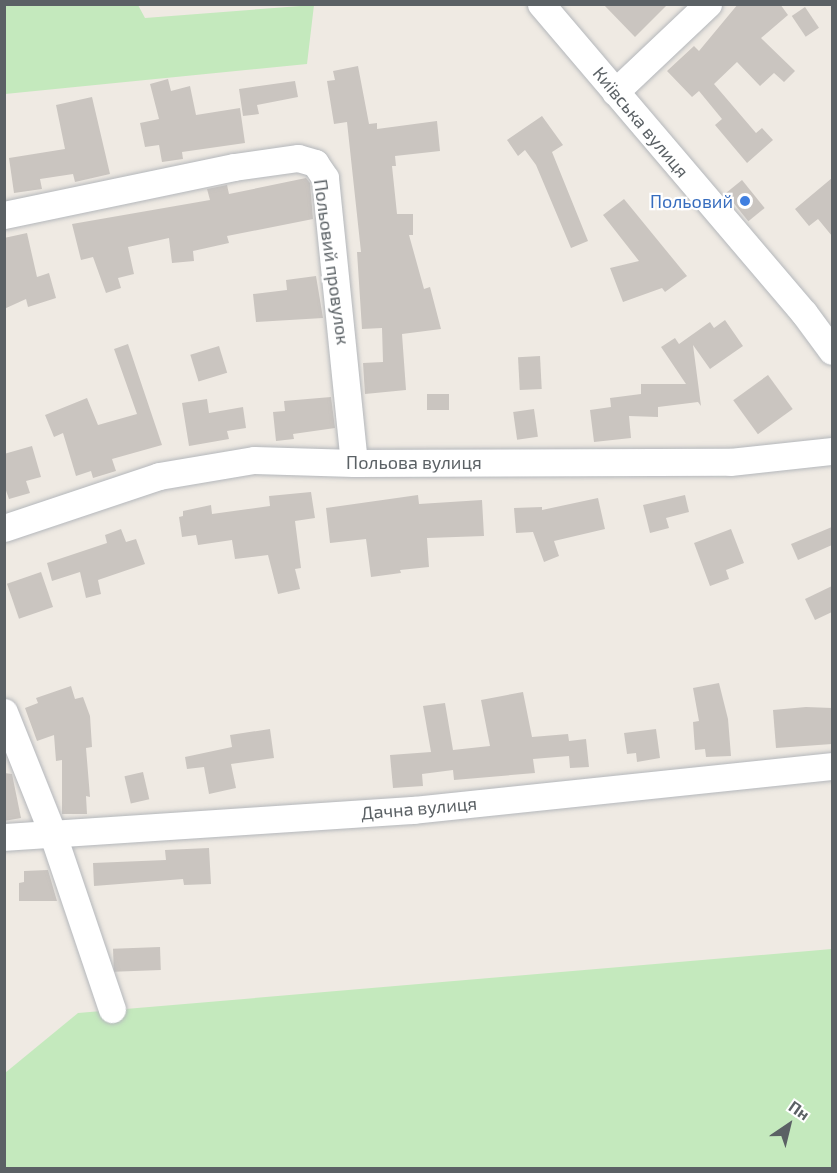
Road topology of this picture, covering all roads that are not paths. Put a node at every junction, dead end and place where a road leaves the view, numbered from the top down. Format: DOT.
graph roads {
  1 [pos="541,4"];
  2 [pos="708,4"];
  3 [pos="615,92"];
  4 [pos="4,214"];
  5 [pos="832,351"];
  6 [pos="832,451"];
  7 [pos="354,463"];
  8 [pos="4,528"];
  9 [pos="4,712"];
  10 [pos="832,765"];
  11 [pos="52,832"];
  12 [pos="4,837"];
  13 [pos="112,1009"];
  1 -- 3 [label="street, Київська вулиця"];
  2 -- 3 [label="street"];
  3 -- 5 [label="street, Київська вулиця"];
  4 -- 7 [label="street, Польовий провулок"];
  6 -- 7 [label="street, Польова вулиця"];
  7 -- 8 [label="street, Польова вулиця"];
  9 -- 11 [label="street"];
  10 -- 11 [label="street, Дачна вулиця"];
  11 -- 12 [label="street, Дачна вулиця"];
  11 -- 13 [label="street"];
}
